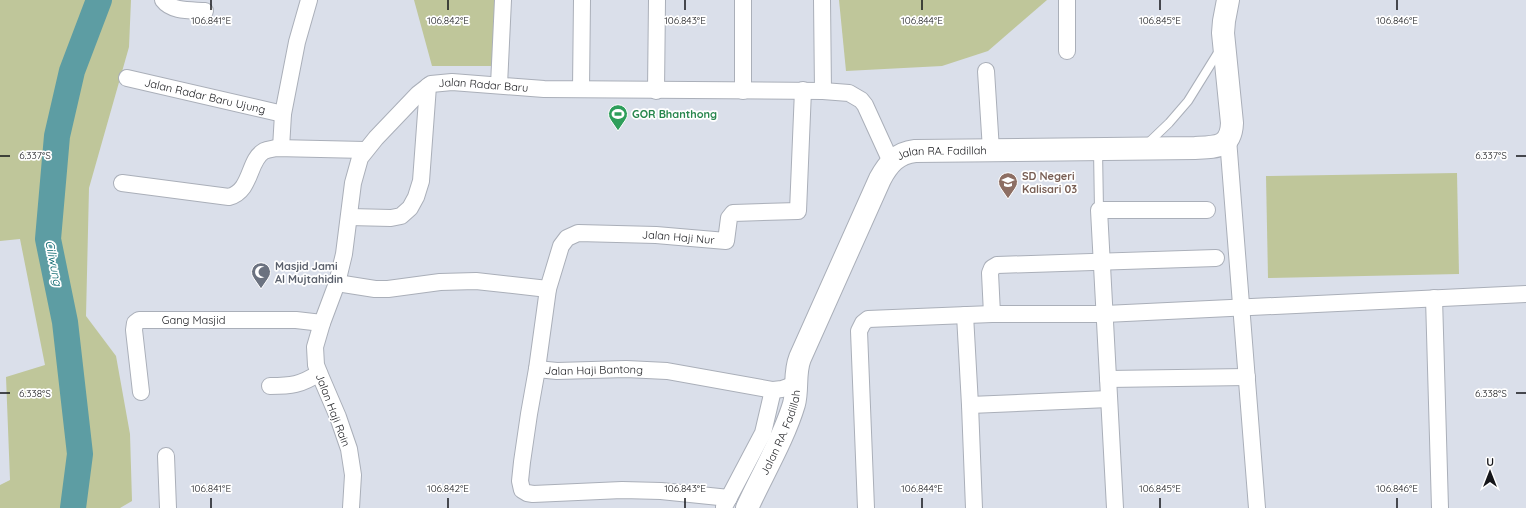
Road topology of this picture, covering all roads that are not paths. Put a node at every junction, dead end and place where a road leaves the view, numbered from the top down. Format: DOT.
graph roads {
  1 [pos="163,0"];
  2 [pos="309,0"];
  3 [pos="503,0"];
  4 [pos="582,0"];
  5 [pos="657,0"];
  6 [pos="743,0"];
  7 [pos="822,0"];
  8 [pos="1067,0"];
  9 [pos="1228,0"];
  10 [pos="205,11"];
  11 [pos="1223,43"];
  12 [pos="1066,50"];
  13 [pos="986,71"];
  14 [pos="127,78"];
  15 [pos="499,85"];
  16 [pos="428,86"];
  17 [pos="581,89"];
  18 [pos="803,90"];
  19 [pos="656,91"];
  20 [pos="743,91"];
  21 [pos="823,91"];
  22 [pos="283,114"];
  23 [pos="1228,139"];
  24 [pos="281,148"];
  25 [pos="1142,148"];
  26 [pos="1098,149"];
  27 [pos="365,150"];
  28 [pos="991,150"];
  29 [pos="891,162"];
  30 [pos="122,183"];
  31 [pos="1099,210"];
  32 [pos="1206,210"];
  33 [pos="349,217"];
  34 [pos="1216,258"];
  35 [pos="1102,261"];
  36 [pos="337,282"];
  37 [pos="548,289"];
  38 [pos="1526,294"];
  39 [pos="1434,298"];
  40 [pos="1242,306"];
  41 [pos="992,314"];
  42 [pos="1104,314"];
  43 [pos="965,316"];
  44 [pos="322,323"];
  45 [pos="537,369"];
  46 [pos="319,373"];
  47 [pos="1247,377"];
  48 [pos="1108,379"];
  49 [pos="796,384"];
  50 [pos="270,386"];
  51 [pos="773,390"];
  52 [pos="141,392"];
  53 [pos="1109,399"];
  54 [pos="970,405"];
  55 [pos="166,456"];
  56 [pos="733,505"];
  57 [pos="168,508"];
  58 [pos="351,508"];
  59 [pos="866,508"];
  60 [pos="974,508"];
  61 [pos="1115,508"];
  62 [pos="1257,508"];
  63 [pos="1440,508"];
  1 -- 10 [label="street"];
  2 -- 22 [label="street"];
  3 -- 15 [label="street"];
  4 -- 17 [label="street"];
  5 -- 19 [label="street"];
  6 -- 20 [label="street"];
  7 -- 21 [label="street"];
  8 -- 12 [label="street"];
  9 -- 11 [label="main road"];
  11 -- 23 [label="main road"];
  11 -- 25 [label="lane"];
  13 -- 28 [label="street"];
  14 -- 22 [label="street, Jalan Radar Baru Ujung"];
  15 -- 16 [label="street, Jalan Radar Baru"];
  15 -- 17 [label="street, Jalan Radar Baru"];
  16 -- 27 [label="street, Jalan Radar Baru"];
  16 -- 33 [label="street"];
  17 -- 19 [label="street, Jalan Radar Baru"];
  18 -- 20 [label="street, Jalan Radar Baru"];
  18 -- 21 [label="street, Jalan Radar Baru"];
  18 -- 37 [label="street, Jalan Haji Nur"];
  19 -- 20 [label="street, Jalan Radar Baru"];
  21 -- 29 [label="street, Jalan Radar Baru"];
  22 -- 24 [label="street"];
  23 -- 25 [label="main road, Jalan RA. Fadillah"];
  23 -- 40 [label="street"];
  24 -- 27 [label="street"];
  24 -- 30 [label="street"];
  25 -- 26 [label="main road, Jalan RA. Fadillah"];
  26 -- 28 [label="main road, Jalan RA. Fadillah"];
  26 -- 31 [label="lane"];
  27 -- 33 [label="street, Jalan Haji Rain"];
  28 -- 29 [label="main road, Jalan RA. Fadillah"];
  29 -- 49 [label="main road, Jalan RA. Fadillah"];
  31 -- 32 [label="street"];
  31 -- 35 [label="street"];
  33 -- 36 [label="street, Jalan Haji Rain"];
  34 -- 35 [label="street"];
  35 -- 41 [label="street"];
  35 -- 42 [label="street"];
  36 -- 37 [label="street"];
  36 -- 44 [label="street, Jalan Haji Rain"];
  37 -- 45 [label="street, Jalan Haji Bantong"];
  38 -- 39 [label="street"];
  39 -- 40 [label="street"];
  39 -- 63 [label="street"];
  40 -- 42 [label="street"];
  40 -- 47 [label="street"];
  41 -- 42 [label="street"];
  41 -- 43 [label="street"];
  42 -- 48 [label="street"];
  43 -- 54 [label="street"];
  43 -- 59 [label="street"];
  44 -- 46 [label="street, Jalan Haji Rain"];
  44 -- 52 [label="street, Gang Masjid"];
  45 -- 51 [label="street, Jalan Haji Bantong"];
  45 -- 56 [label="street"];
  46 -- 50 [label="street"];
  46 -- 58 [label="street, Jalan Haji Rain"];
  47 -- 48 [label="street"];
  47 -- 62 [label="street"];
  48 -- 53 [label="street"];
  49 -- 51 [label="street, Jalan Haji Bantong"];
  49 -- 56 [label="main road, Jalan RA. Fadillah"];
  51 -- 56 [label="street"];
  53 -- 54 [label="street"];
  53 -- 61 [label="street"];
  54 -- 60 [label="street"];
  55 -- 57 [label="street"];
}
